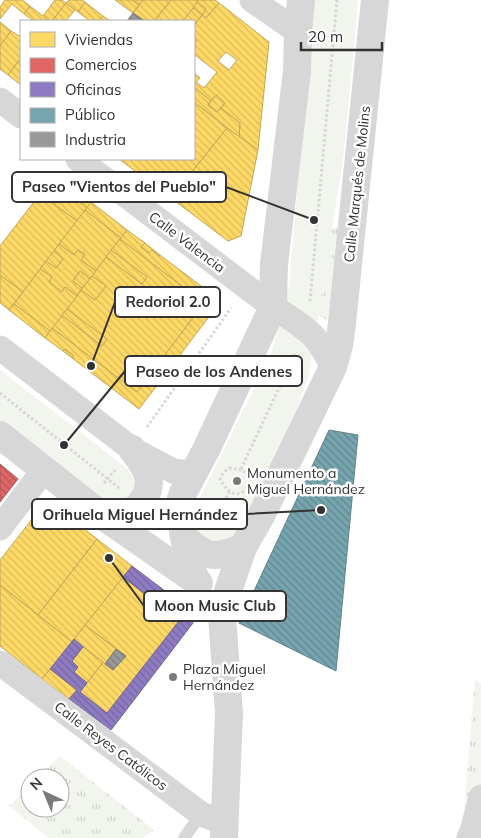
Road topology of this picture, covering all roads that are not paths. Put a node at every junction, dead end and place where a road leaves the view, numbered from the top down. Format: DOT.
graph roads {
  1 [pos="252,0"];
  2 [pos="301,0"];
  3 [pos="375,0"];
  4 [pos="298,32"];
  5 [pos="0,100"];
  6 [pos="20,115"];
  7 [pos="79,160"];
  8 [pos="273,307"];
  9 [pos="0,348"];
  10 [pos="333,367"];
  11 [pos="0,435"];
  12 [pos="132,449"];
  13 [pos="44,470"];
  14 [pos="192,473"];
  15 [pos="94,508"];
  16 [pos="0,528"];
  17 [pos="184,537"];
  18 [pos="243,547"];
  19 [pos="196,580"];
  20 [pos="222,616"];
  21 [pos="0,663"];
  22 [pos="481,797"];
  23 [pos="216,825"];
  24 [pos="184,838"];
  25 [pos="468,838"];
  1 -- 4 [label="street"];
  2 -- 4 [label="street"];
  3 -- 10 [label="street, Calle Marqués de Molins"];
  4 -- 8 [label="street"];
  5 -- 6 [label="street"];
  7 -- 8 [label="street, Calle Valencia"];
  8 -- 10 [label="street"];
  8 -- 14 [label="street"];
  9 -- 12 [label="street"];
  10 -- 18 [label="street, Calle Marqués de Molins"];
  11 -- 13 [label="street"];
  12 -- 14 [label="street"];
  12 -- 15 [label="street"];
  13 -- 15 [label="street"];
  13 -- 16 [label="street"];
  14 -- 17 [label="street"];
  15 -- 19 [label="street"];
  17 -- 18 [label="street"];
  17 -- 19 [label="street"];
  18 -- 20 [label="street, Calle Marqués de Molins"];
  19 -- 20 [label="street"];
  20 -- 23 [label="street"];
  21 -- 23 [label="street, Calle Reyes Católicos"];
  22 -- 25 [label="street"];
  23 -- 24 [label="lane"];
}
